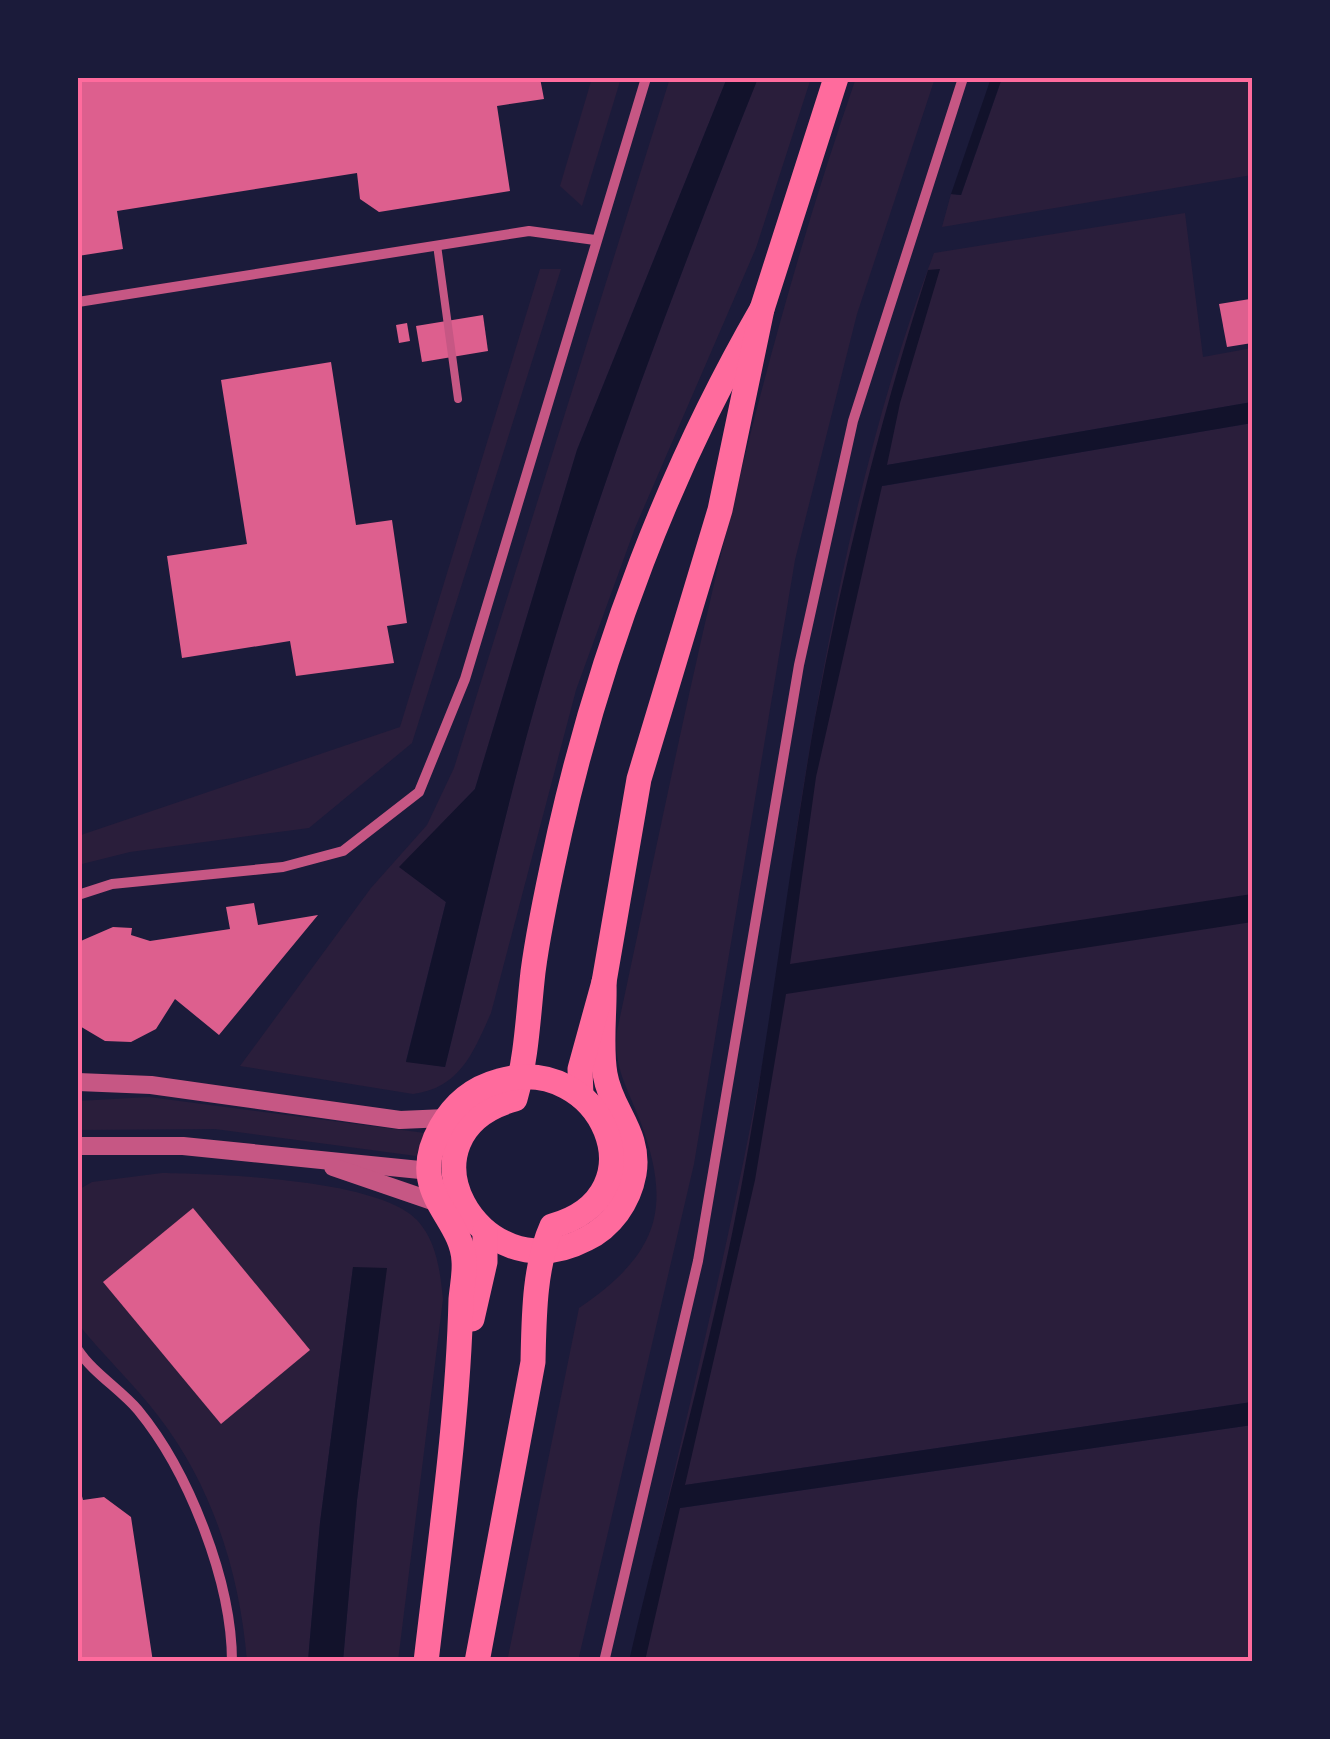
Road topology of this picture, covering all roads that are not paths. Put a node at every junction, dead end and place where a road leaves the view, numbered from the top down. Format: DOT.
graph roads {
  1 [pos="646,78"];
  2 [pos="836,78"];
  3 [pos="963,78"];
  4 [pos="596,240"];
  5 [pos="437,245"];
  6 [pos="78,302"];
  7 [pos="762,310"];
  8 [pos="458,399"];
  9 [pos="78,895"];
  10 [pos="604,982"];
  11 [pos="511,1078"];
  12 [pos="78,1082"];
  13 [pos="581,1096"];
  14 [pos="446,1118"];
  15 [pos="81,1148"];
  16 [pos="323,1164"];
  17 [pos="442,1175"];
  18 [pos="435,1202"];
  19 [pos="485,1231"];
  20 [pos="573,1246"];
  21 [pos="544,1252"];
  22 [pos="463,1343"];
  23 [pos="78,1350"];
  24 [pos="533,1362"];
  25 [pos="232,1662"];
  26 [pos="426,1662"];
  27 [pos="477,1662"];
  28 [pos="604,1662"];
  1 -- 4 [label="street"];
  2 -- 7 [label="main road"];
  3 -- 28 [label="street"];
  4 -- 5 [label="street"];
  4 -- 9 [label="street"];
  5 -- 6 [label="street"];
  5 -- 8 [label="lane"];
  7 -- 10 [label="main road"];
  7 -- 11 [label="main road"];
  10 -- 13 [label="main road"];
  10 -- 20 [label="main road"];
  11 -- 13 [label="main road"];
  11 -- 14 [label="main road"];
  11 -- 17 [label="main road"];
  12 -- 14 [label="street"];
  13 -- 21 [label="main road"];
  14 -- 17 [label="main road"];
  15 -- 16 [label="street"];
  16 -- 17 [label="street"];
  16 -- 18 [label="street"];
  17 -- 18 [label="main road"];
  17 -- 19 [label="main road"];
  18 -- 22 [label="main road"];
  19 -- 21 [label="main road"];
  19 -- 22 [label="main road"];
  20 -- 21 [label="main road"];
  20 -- 24 [label="main road"];
  21 -- 24 [label="main road"];
  22 -- 26 [label="main road"];
  23 -- 25 [label="street"];
  24 -- 27 [label="main road"];
}
